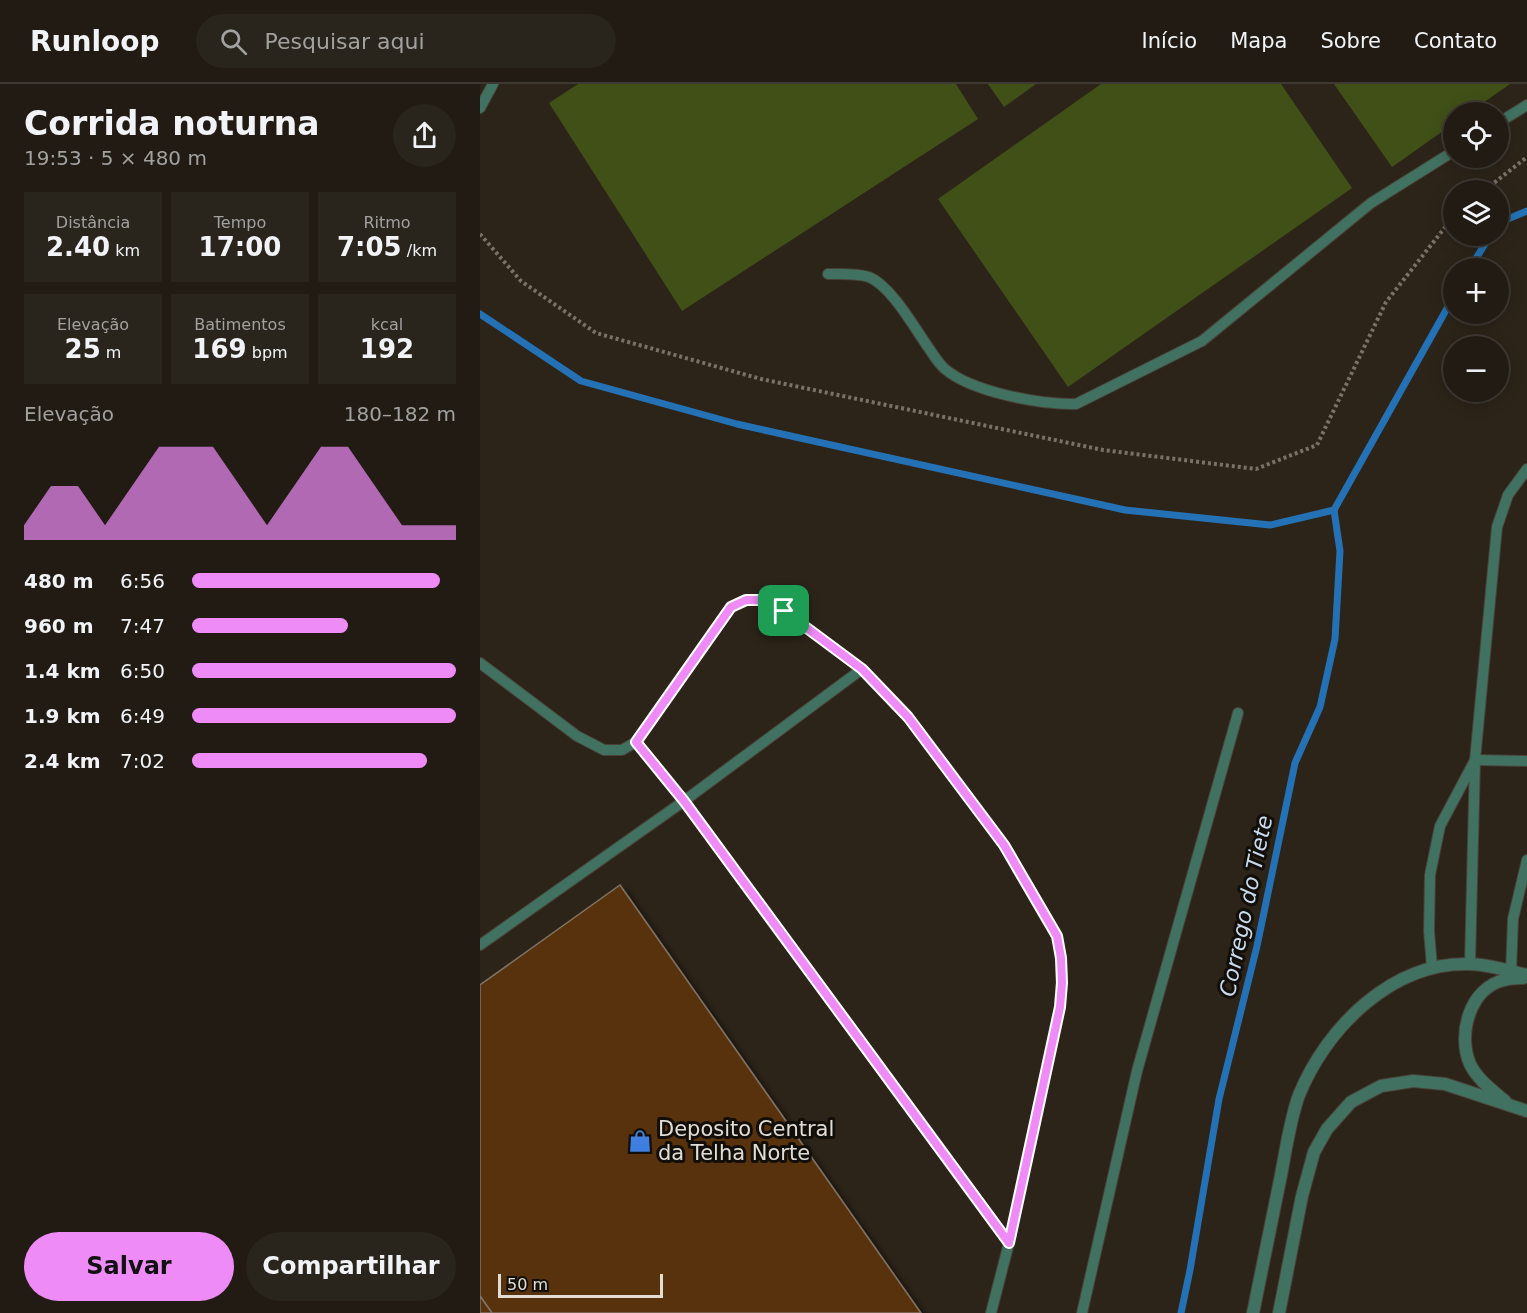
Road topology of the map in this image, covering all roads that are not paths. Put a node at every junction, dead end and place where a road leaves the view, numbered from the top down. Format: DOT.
graph roads {
  1 [pos="493,84"];
  2 [pos="1527,105"];
  3 [pos="480,108"];
  4 [pos="1509,116"];
  5 [pos="1443,158"];
  6 [pos="828,274"];
  7 [pos="1527,469"];
  8 [pos="480,663"];
  9 [pos="862,669"];
  10 [pos="1238,713"];
  11 [pos="636,742"];
  12 [pos="1475,759"];
  13 [pos="1527,761"];
  14 [pos="684,801"];
  15 [pos="1527,860"];
  16 [pos="480,945"];
  17 [pos="1470,963"];
  18 [pos="1432,967"];
  19 [pos="1511,972"];
  20 [pos="1527,976"];
  21 [pos="1510,1105"];
  22 [pos="1527,1111"];
  23 [pos="1009,1243"];
  24 [pos="991,1313"];
  25 [pos="1082,1313"];
  26 [pos="1253,1313"];
  27 [pos="1279,1313"];
  1 -- 3 [label="lane"];
  2 -- 4 [label="lane"];
  5 -- 6 [label="lane"];
  7 -- 12 [label="lane"];
  8 -- 11 [label="lane"];
  9 -- 11 [label="lane"];
  9 -- 14 [label="lane"];
  9 -- 23 [label="lane"];
  10 -- 25 [label="lane"];
  11 -- 14 [label="lane"];
  12 -- 13 [label="lane"];
  12 -- 17 [label="lane"];
  12 -- 18 [label="lane"];
  14 -- 16 [label="lane"];
  14 -- 23 [label="lane"];
  15 -- 19 [label="lane"];
  17 -- 18 [label="street"];
  17 -- 19 [label="street"];
  18 -- 26 [label="street"];
  19 -- 20 [label="street"];
  20 -- 21 [label="street"];
  21 -- 22 [label="street"];
  21 -- 27 [label="street"];
  23 -- 24 [label="lane"];
}
